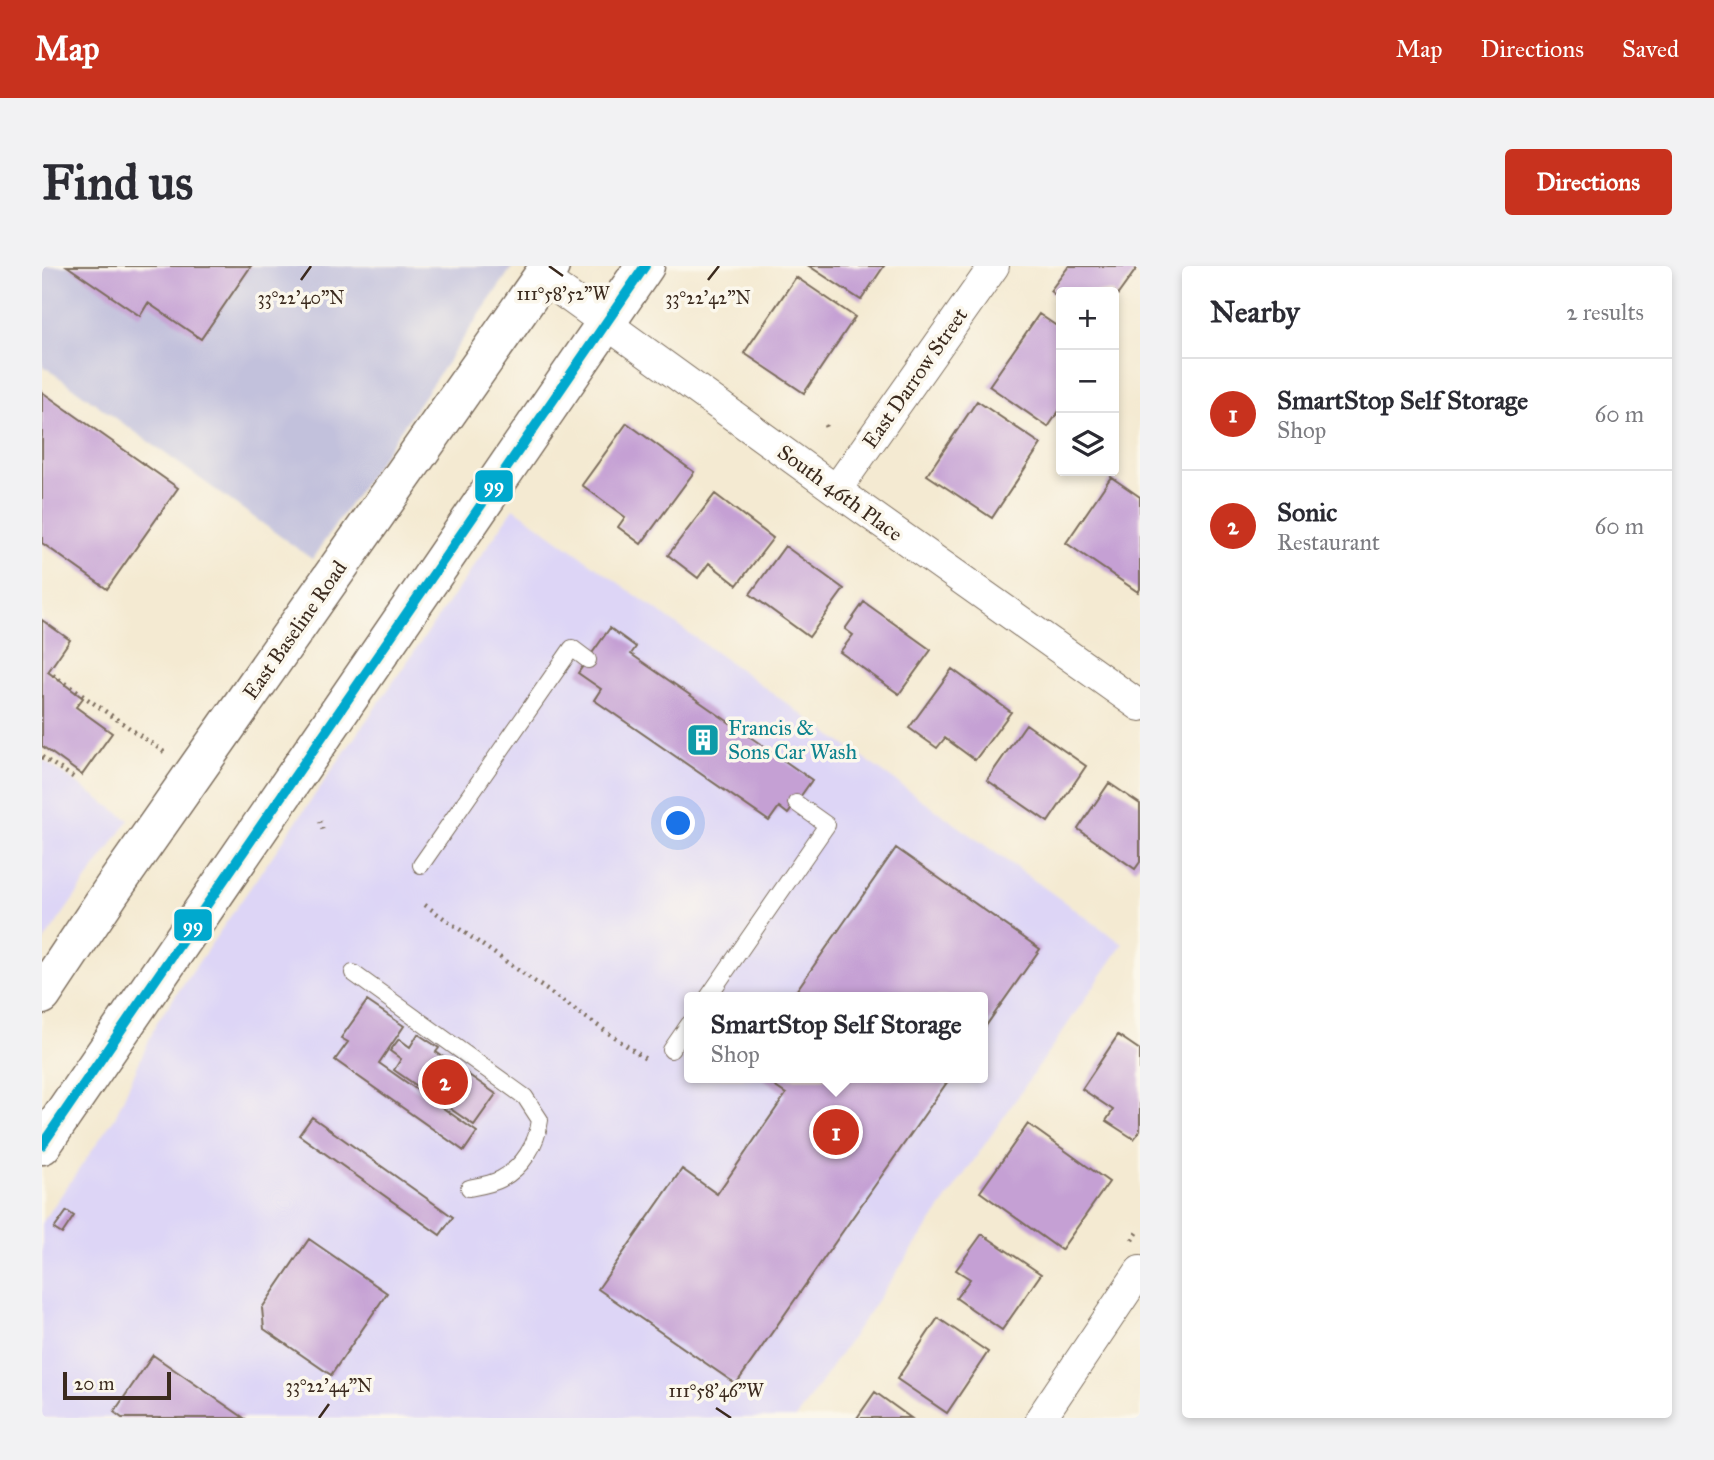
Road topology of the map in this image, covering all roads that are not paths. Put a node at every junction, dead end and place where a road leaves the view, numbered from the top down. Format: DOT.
graph roads {
  1 [pos="645,266"];
  2 [pos="994,266"];
  3 [pos="546,272"];
  4 [pos="605,323"];
  5 [pos="836,490"];
  6 [pos="588,660"];
  7 [pos="1140,706"];
  8 [pos="796,803"];
  9 [pos="421,865"];
  10 [pos="353,973"];
  11 [pos="711,992"];
  12 [pos="42,995"];
  13 [pos="684,1031"];
  14 [pos="671,1050"];
  15 [pos="42,1145"];
  16 [pos="469,1188"];
  17 [pos="1140,1271"];
  18 [pos="1041,1418"];
  1 -- 4 [label="main road"];
  2 -- 5 [label="street, East Darrow Street"];
  3 -- 4 [label="street, South 46th Place"];
  3 -- 12 [label="main road, East Baseline Road"];
  4 -- 5 [label="street, South 46th Place"];
  4 -- 15 [label="main road"];
  5 -- 7 [label="street, South 46th Place"];
  6 -- 9 [label="lane"];
  8 -- 11 [label="lane"];
  10 -- 16 [label="lane"];
  13 -- 14 [label="lane"];
  17 -- 18 [label="street"];
}
